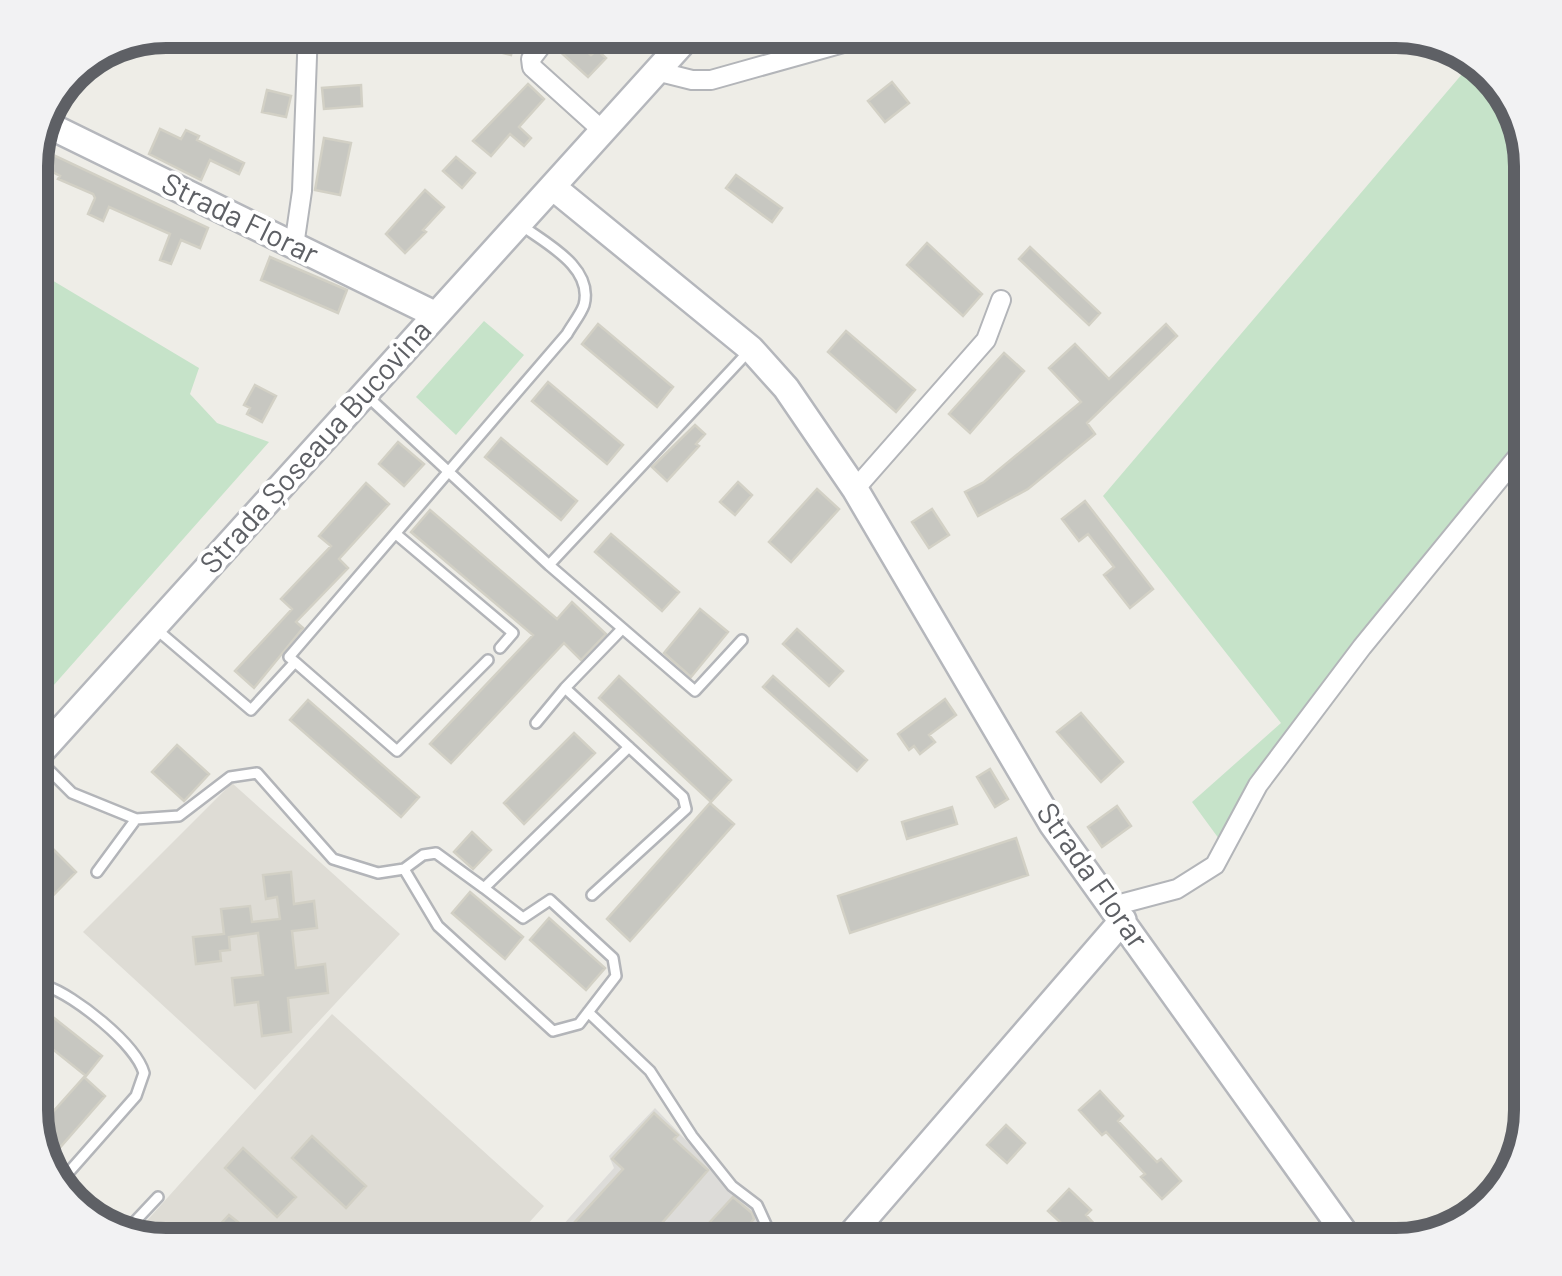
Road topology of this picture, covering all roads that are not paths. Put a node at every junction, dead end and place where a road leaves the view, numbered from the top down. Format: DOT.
graph roads {
  1 [pos="307,48"];
  2 [pos="539,48"];
  3 [pos="679,48"];
  4 [pos="826,48"];
  5 [pos="660,72"];
  6 [pos="54,128"];
  7 [pos="604,132"];
  8 [pos="554,188"];
  9 [pos="521,226"];
  10 [pos="294,246"];
  11 [pos="1001,300"];
  12 [pos="434,314"];
  13 [pos="751,349"];
  14 [pos="364,393"];
  15 [pos="1514,461"];
  16 [pos="448,474"];
  17 [pos="855,489"];
  18 [pos="396,534"];
  19 [pos="548,565"];
  20 [pos="154,628"];
  21 [pos="621,630"];
  22 [pos="742,640"];
  23 [pos="500,648"];
  24 [pos="488,660"];
  25 [pos="295,662"];
  26 [pos="566,688"];
  27 [pos="536,723"];
  28 [pos="48,744"];
  29 [pos="628,748"];
  30 [pos="48,772"];
  31 [pos="136,819"];
  32 [pos="404,869"];
  33 [pos="96,872"];
  34 [pos="484,888"];
  35 [pos="592,896"];
  36 [pos="1118,913"];
  37 [pos="48,987"];
  38 [pos="588,1012"];
  39 [pos="67,1175"];
  40 [pos="158,1197"];
  41 [pos="133,1223"];
  42 [pos="767,1228"];
  43 [pos="856,1228"];
  44 [pos="1341,1228"];
  1 -- 10 [label="street"];
  2 -- 7 [label="street"];
  3 -- 5 [label="street, Strada Șoseaua Bucovina"];
  4 -- 5 [label="street"];
  5 -- 7 [label="street, Strada Șoseaua Bucovina"];
  6 -- 10 [label="street, Strada Florar"];
  7 -- 8 [label="street, Strada Șoseaua Bucovina"];
  8 -- 9 [label="street, Strada Șoseaua Bucovina"];
  8 -- 13 [label="street, Strada Florar"];
  9 -- 12 [label="street, Strada Șoseaua Bucovina"];
  9 -- 16 [label="lane"];
  10 -- 12 [label="street, Strada Florar"];
  11 -- 17 [label="street"];
  12 -- 14 [label="street, Strada Șoseaua Bucovina"];
  13 -- 17 [label="street, Strada Florar"];
  13 -- 19 [label="lane"];
  14 -- 16 [label="lane"];
  14 -- 20 [label="street, Strada Șoseaua Bucovina"];
  15 -- 36 [label="street"];
  16 -- 18 [label="lane"];
  16 -- 19 [label="lane"];
  17 -- 36 [label="street, Strada Florar"];
  18 -- 23 [label="lane"];
  18 -- 25 [label="lane"];
  19 -- 21 [label="lane"];
  20 -- 25 [label="lane"];
  20 -- 28 [label="street, Strada Șoseaua Bucovina"];
  21 -- 22 [label="lane"];
  21 -- 26 [label="lane"];
  24 -- 25 [label="lane"];
  26 -- 27 [label="lane"];
  26 -- 29 [label="lane"];
  29 -- 34 [label="lane"];
  29 -- 35 [label="lane"];
  30 -- 31 [label="lane"];
  31 -- 32 [label="lane"];
  31 -- 33 [label="lane"];
  32 -- 34 [label="lane"];
  32 -- 38 [label="lane"];
  34 -- 38 [label="lane"];
  36 -- 43 [label="street"];
  36 -- 44 [label="street, Strada Florar"];
  37 -- 39 [label="lane"];
  38 -- 42 [label="lane"];
  40 -- 41 [label="lane"];
}
